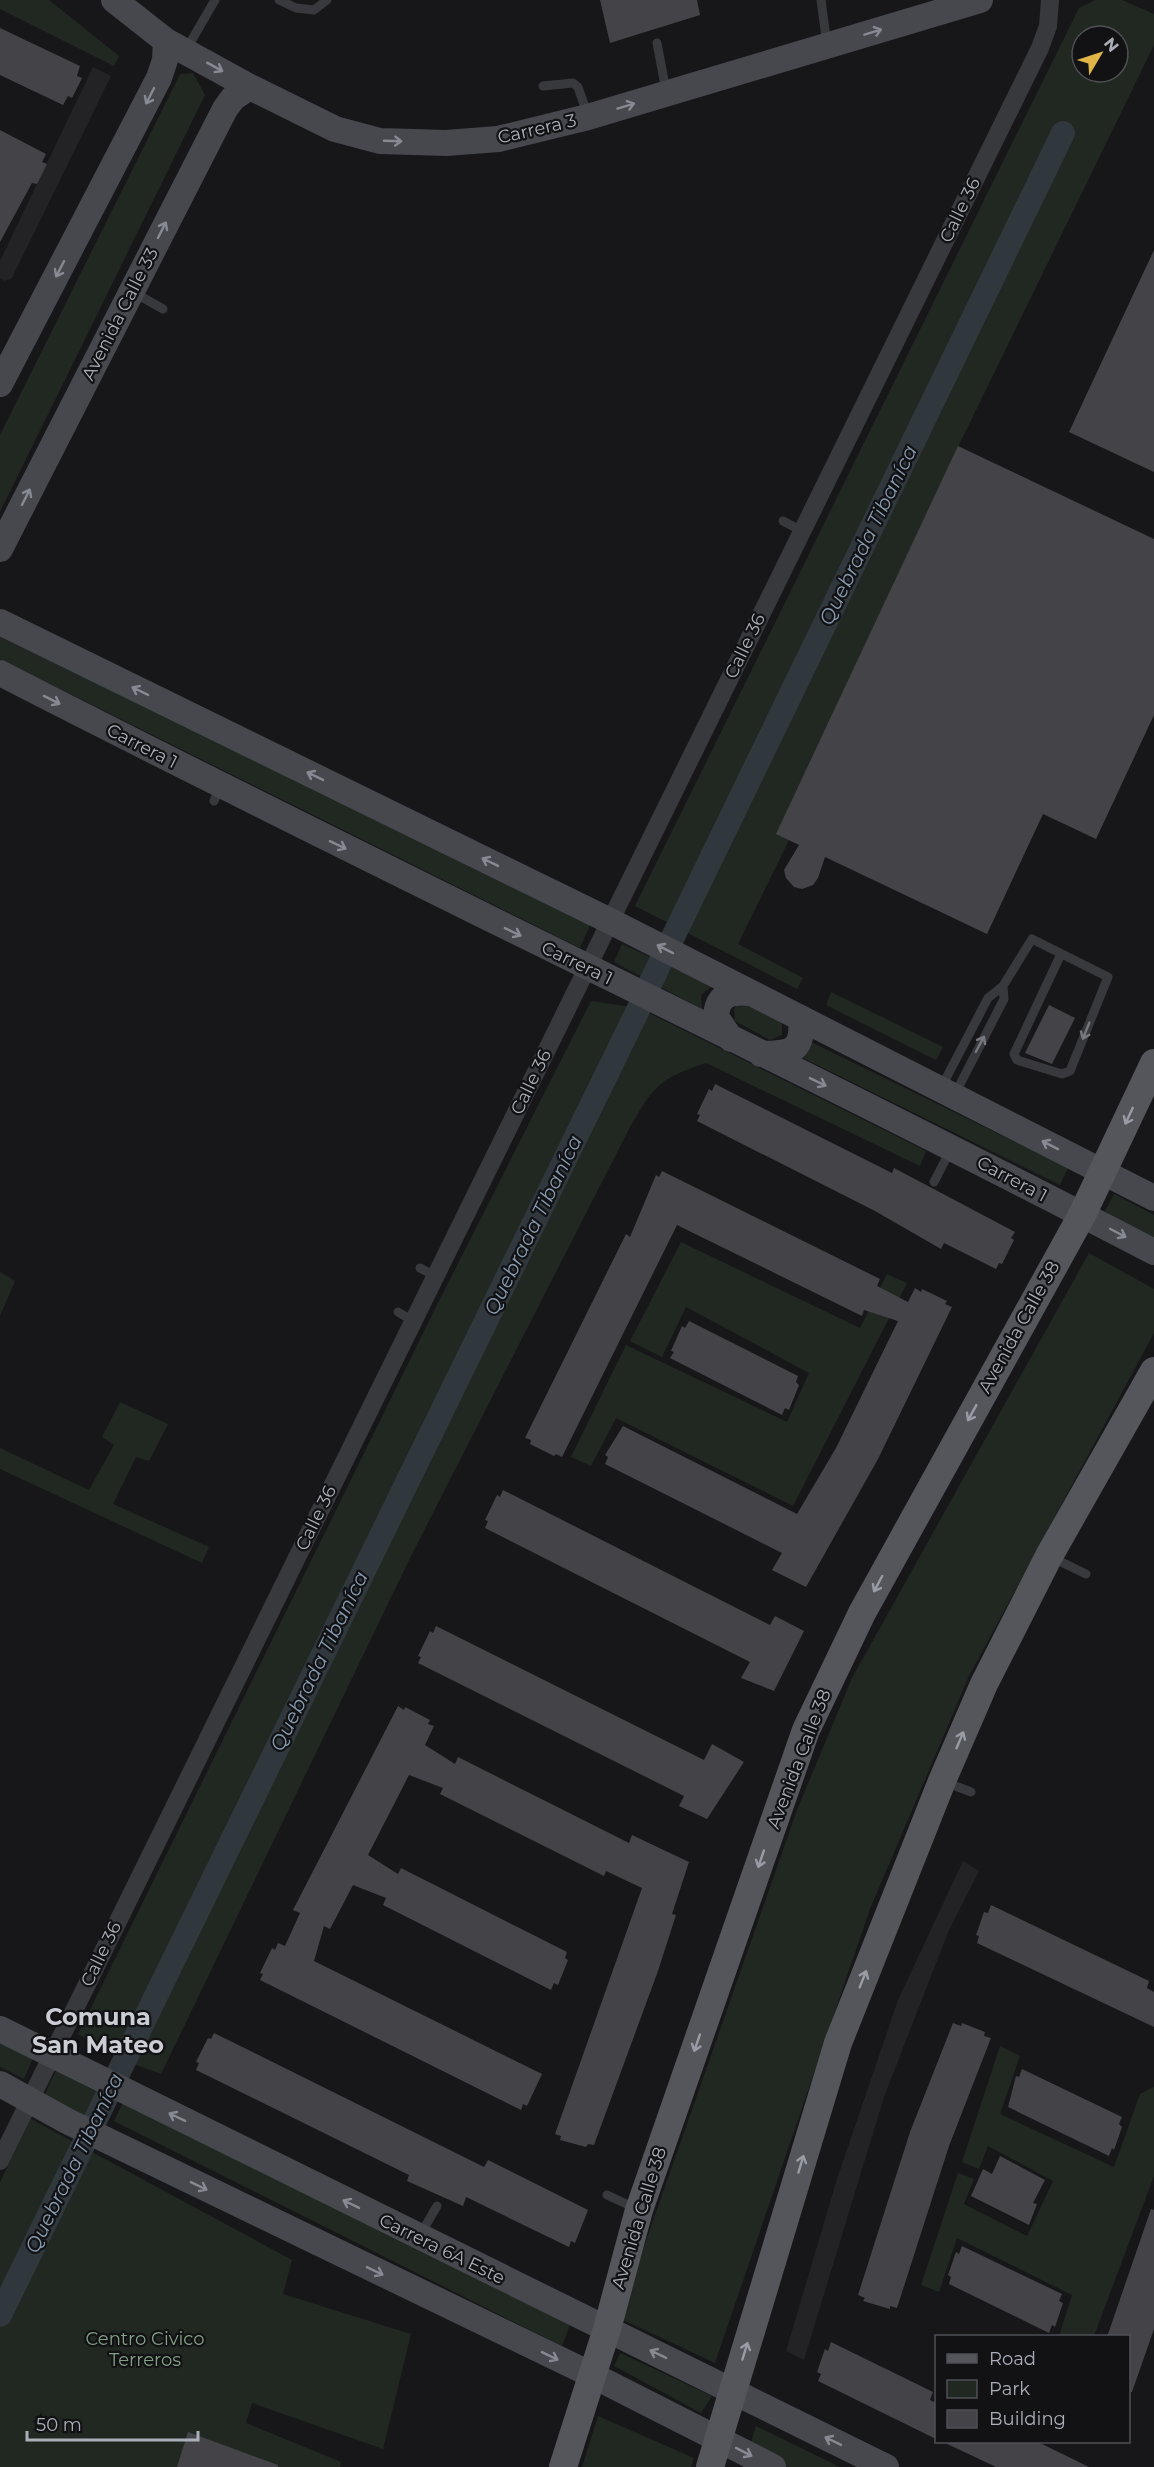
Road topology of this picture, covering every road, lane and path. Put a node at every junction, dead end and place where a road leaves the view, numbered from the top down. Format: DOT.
graph roads {
  1 [pos="114,0"];
  2 [pos="215,0"];
  3 [pos="279,0"];
  4 [pos="327,0"];
  5 [pos="821,0"];
  6 [pos="980,0"];
  7 [pos="1050,0"];
  8 [pos="657,43"];
  9 [pos="827,45"];
  10 [pos="176,46"];
  11 [pos="543,86"];
  12 [pos="250,87"];
  13 [pos="667,94"];
  14 [pos="588,117"];
  15 [pos="131,291"];
  16 [pos="162,309"];
  17 [pos="0,384"];
  18 [pos="783,521"];
  19 [pos="802,531"];
  20 [pos="0,549"];
  21 [pos="0,622"];
  22 [pos="0,674"];
  23 [pos="610,921"];
  24 [pos="1061,954"];
  25 [pos="587,968"];
  26 [pos="1003,986"];
  27 [pos="750,993"];
  28 [pos="801,1018"];
  29 [pos="731,1039"];
  30 [pos="761,1054"];
  31 [pos="1154,1063"];
  32 [pos="947,1093"];
  33 [pos="952,1147"];
  34 [pos="1102,1172"];
  35 [pos="934,1182"];
  36 [pos="1154,1198"];
  37 [pos="1082,1215"];
  38 [pos="1154,1252"];
  39 [pos="1154,1371"];
  40 [pos="1049,1556"];
  41 [pos="1086,1574"];
  42 [pos="942,1781"];
  43 [pos="971,1792"];
  44 [pos="0,2029"];
  45 [pos="51,2055"];
  46 [pos="0,2084"];
  47 [pos="31,2099"];
  48 [pos="0,2161"];
  49 [pos="607,2195"];
  50 [pos="437,2206"];
  51 [pos="639,2210"];
  52 [pos="419,2238"];
  53 [pos="607,2329"];
  54 [pos="592,2375"];
  55 [pos="733,2391"];
  56 [pos="718,2439"];
  57 [pos="563,2467"];
  58 [pos="710,2467"];
  59 [pos="773,2467"];
  60 [pos="886,2467"];
  1 -- 10 [label="street, Carrera 3"];
  2 -- 10 [label="lane"];
  3 -- 4 [label="lane"];
  5 -- 9 [label="lane"];
  9 -- 6 [label="street, Carrera 3, one-way"];
  7 -- 19 [label="street, Calle 36"];
  8 -- 13 [label="lane"];
  9 -- 13 [label="street, Carrera 3"];
  10 -- 12 [label="street, Carrera 3, one-way"];
  10 -- 17 [label="street, one-way"];
  11 -- 14 [label="lane"];
  12 -- 14 [label="street, Carrera 3, one-way"];
  15 -- 12 [label="street, Avenida Calle 33, one-way"];
  14 -- 13 [label="street, Carrera 3, one-way"];
  15 -- 16 [label="lane"];
  20 -- 15 [label="street, Avenida Calle 33, one-way"];
  18 -- 19 [label="lane"];
  19 -- 23 [label="street, Calle 36"];
  23 -- 21 [label="street, one-way"];
  22 -- 25 [label="street, Carrera 1, one-way"];
  23 -- 25 [label="street, Calle 36"];
  27 -- 23 [label="street, one-way"];
  24 -- 24 [label="lane, one-way"];
  24 -- 26 [label="lane"];
  25 -- 29 [label="street, Carrera 1"];
  25 -- 45 [label="street, Calle 36"];
  26 -- 32 [label="lane"];
  32 -- 26 [label="lane, one-way"];
  27 -- 28 [label="street"];
  27 -- 29 [label="street"];
  28 -- 30 [label="street"];
  28 -- 32 [label="street"];
  29 -- 30 [label="street, Carrera 1"];
  30 -- 33 [label="street, Carrera 1, one-way"];
  31 -- 34 [label="main road, Avenida Calle 38, one-way"];
  34 -- 32 [label="street, one-way"];
  33 -- 35 [label="lane"];
  33 -- 37 [label="street, Carrera 1"];
  34 -- 36 [label="street"];
  34 -- 37 [label="main road, Avenida Calle 38"];
  37 -- 38 [label="street, Carrera 1, one-way"];
  37 -- 51 [label="main road, Avenida Calle 38, one-way"];
  39 -- 40 [label="main road"];
  40 -- 41 [label="lane"];
  42 -- 40 [label="main road, one-way"];
  42 -- 43 [label="lane"];
  55 -- 42 [label="main road, one-way"];
  44 -- 45 [label="street, Carrera 6A Este"];
  45 -- 47 [label="street, Calle 36"];
  52 -- 45 [label="street, Carrera 6A Este, one-way"];
  46 -- 47 [label="street"];
  47 -- 48 [label="street, Calle 36"];
  47 -- 54 [label="street, one-way"];
  49 -- 51 [label="lane"];
  50 -- 52 [label="lane"];
  51 -- 53 [label="main road, Avenida Calle 38"];
  52 -- 53 [label="street, Carrera 6A Este"];
  53 -- 54 [label="main road, Avenida Calle 38"];
  55 -- 53 [label="street, Carrera 6A Este, one-way"];
  54 -- 56 [label="street"];
  54 -- 57 [label="main road, Avenida Calle 38"];
  55 -- 56 [label="main road"];
  60 -- 55 [label="street, Carrera 6A Este, one-way"];
  56 -- 58 [label="main road"];
  56 -- 59 [label="street, one-way"];
}
